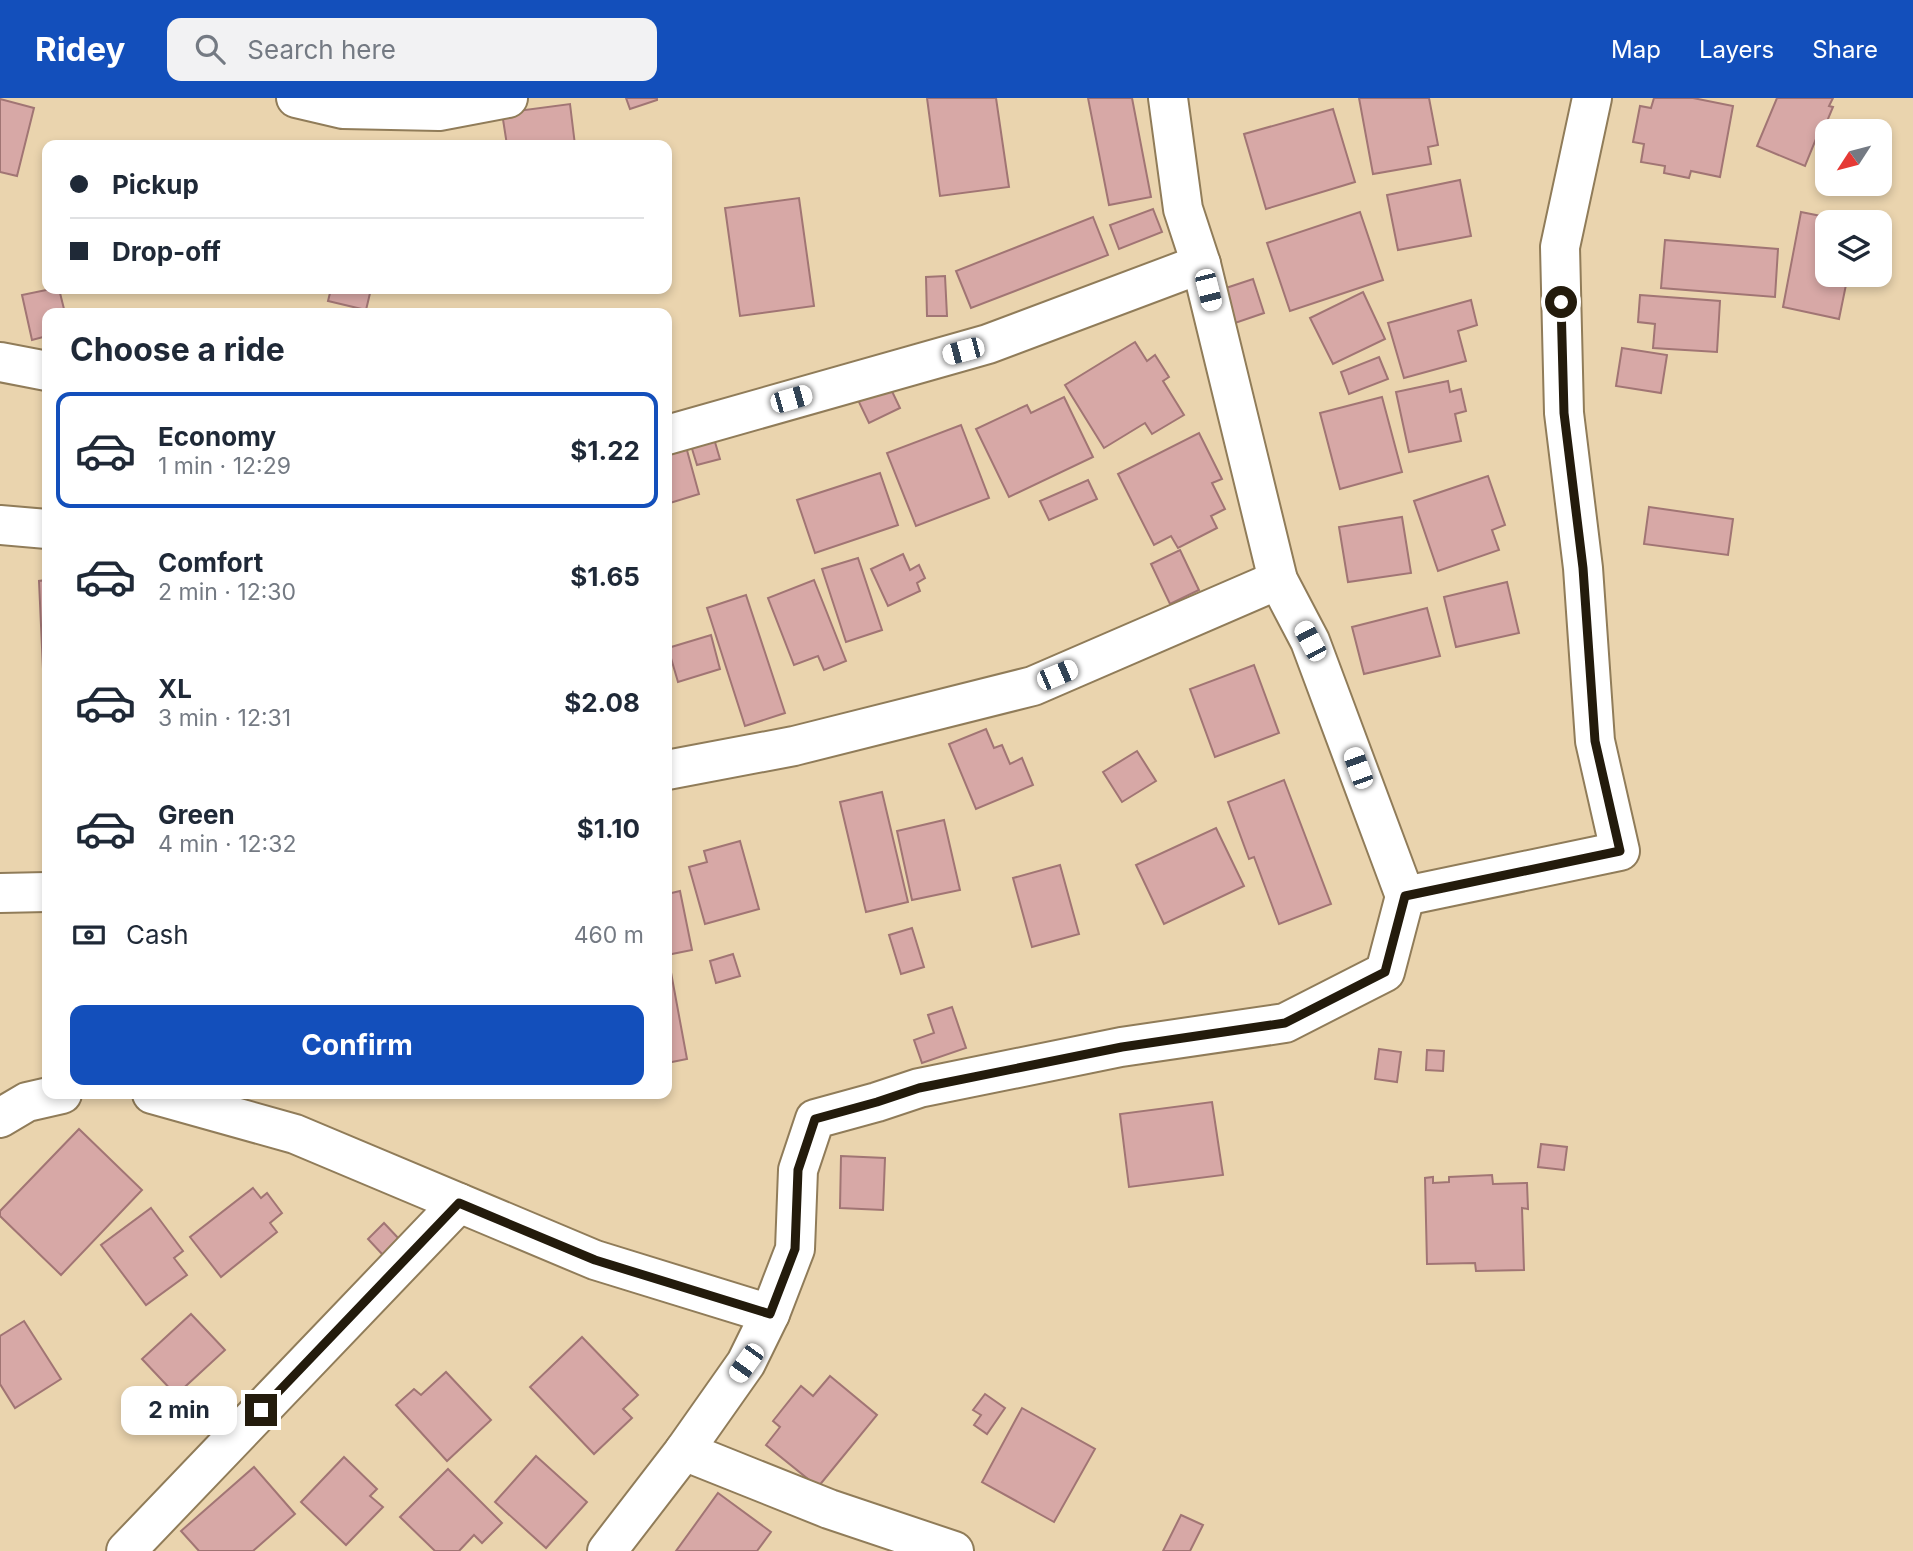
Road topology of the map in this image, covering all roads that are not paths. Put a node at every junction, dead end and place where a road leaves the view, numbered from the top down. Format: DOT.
graph roads {
  1 [pos="296,98"];
  2 [pos="508,98"];
  3 [pos="1168,98"];
  4 [pos="1592,98"];
  5 [pos="1201,264"];
  6 [pos="0,362"];
  7 [pos="42,370"];
  8 [pos="672,434"];
  9 [pos="0,525"];
  10 [pos="42,529"];
  11 [pos="1278,580"];
  12 [pos="672,769"];
  13 [pos="42,892"];
  14 [pos="0,893"];
  15 [pos="1405,896"];
  16 [pos="42,1099"];
  17 [pos="170,1099"];
  18 [pos="0,1118"];
  19 [pos="459,1203"];
  20 [pos="770,1314"];
  21 [pos="684,1451"];
  22 [pos="126,1551"];
  23 [pos="607,1551"];
  24 [pos="954,1551"];
  1 -- 2 [label="street"];
  3 -- 5 [label="street"];
  4 -- 15 [label="street"];
  5 -- 8 [label="street"];
  5 -- 11 [label="street"];
  6 -- 7 [label="street"];
  9 -- 10 [label="street"];
  11 -- 12 [label="street"];
  11 -- 15 [label="street"];
  13 -- 14 [label="street"];
  15 -- 20 [label="street"];
  16 -- 18 [label="street"];
  17 -- 19 [label="street"];
  19 -- 20 [label="street"];
  19 -- 22 [label="street"];
  20 -- 21 [label="street"];
  21 -- 23 [label="street"];
  21 -- 24 [label="street"];
}
